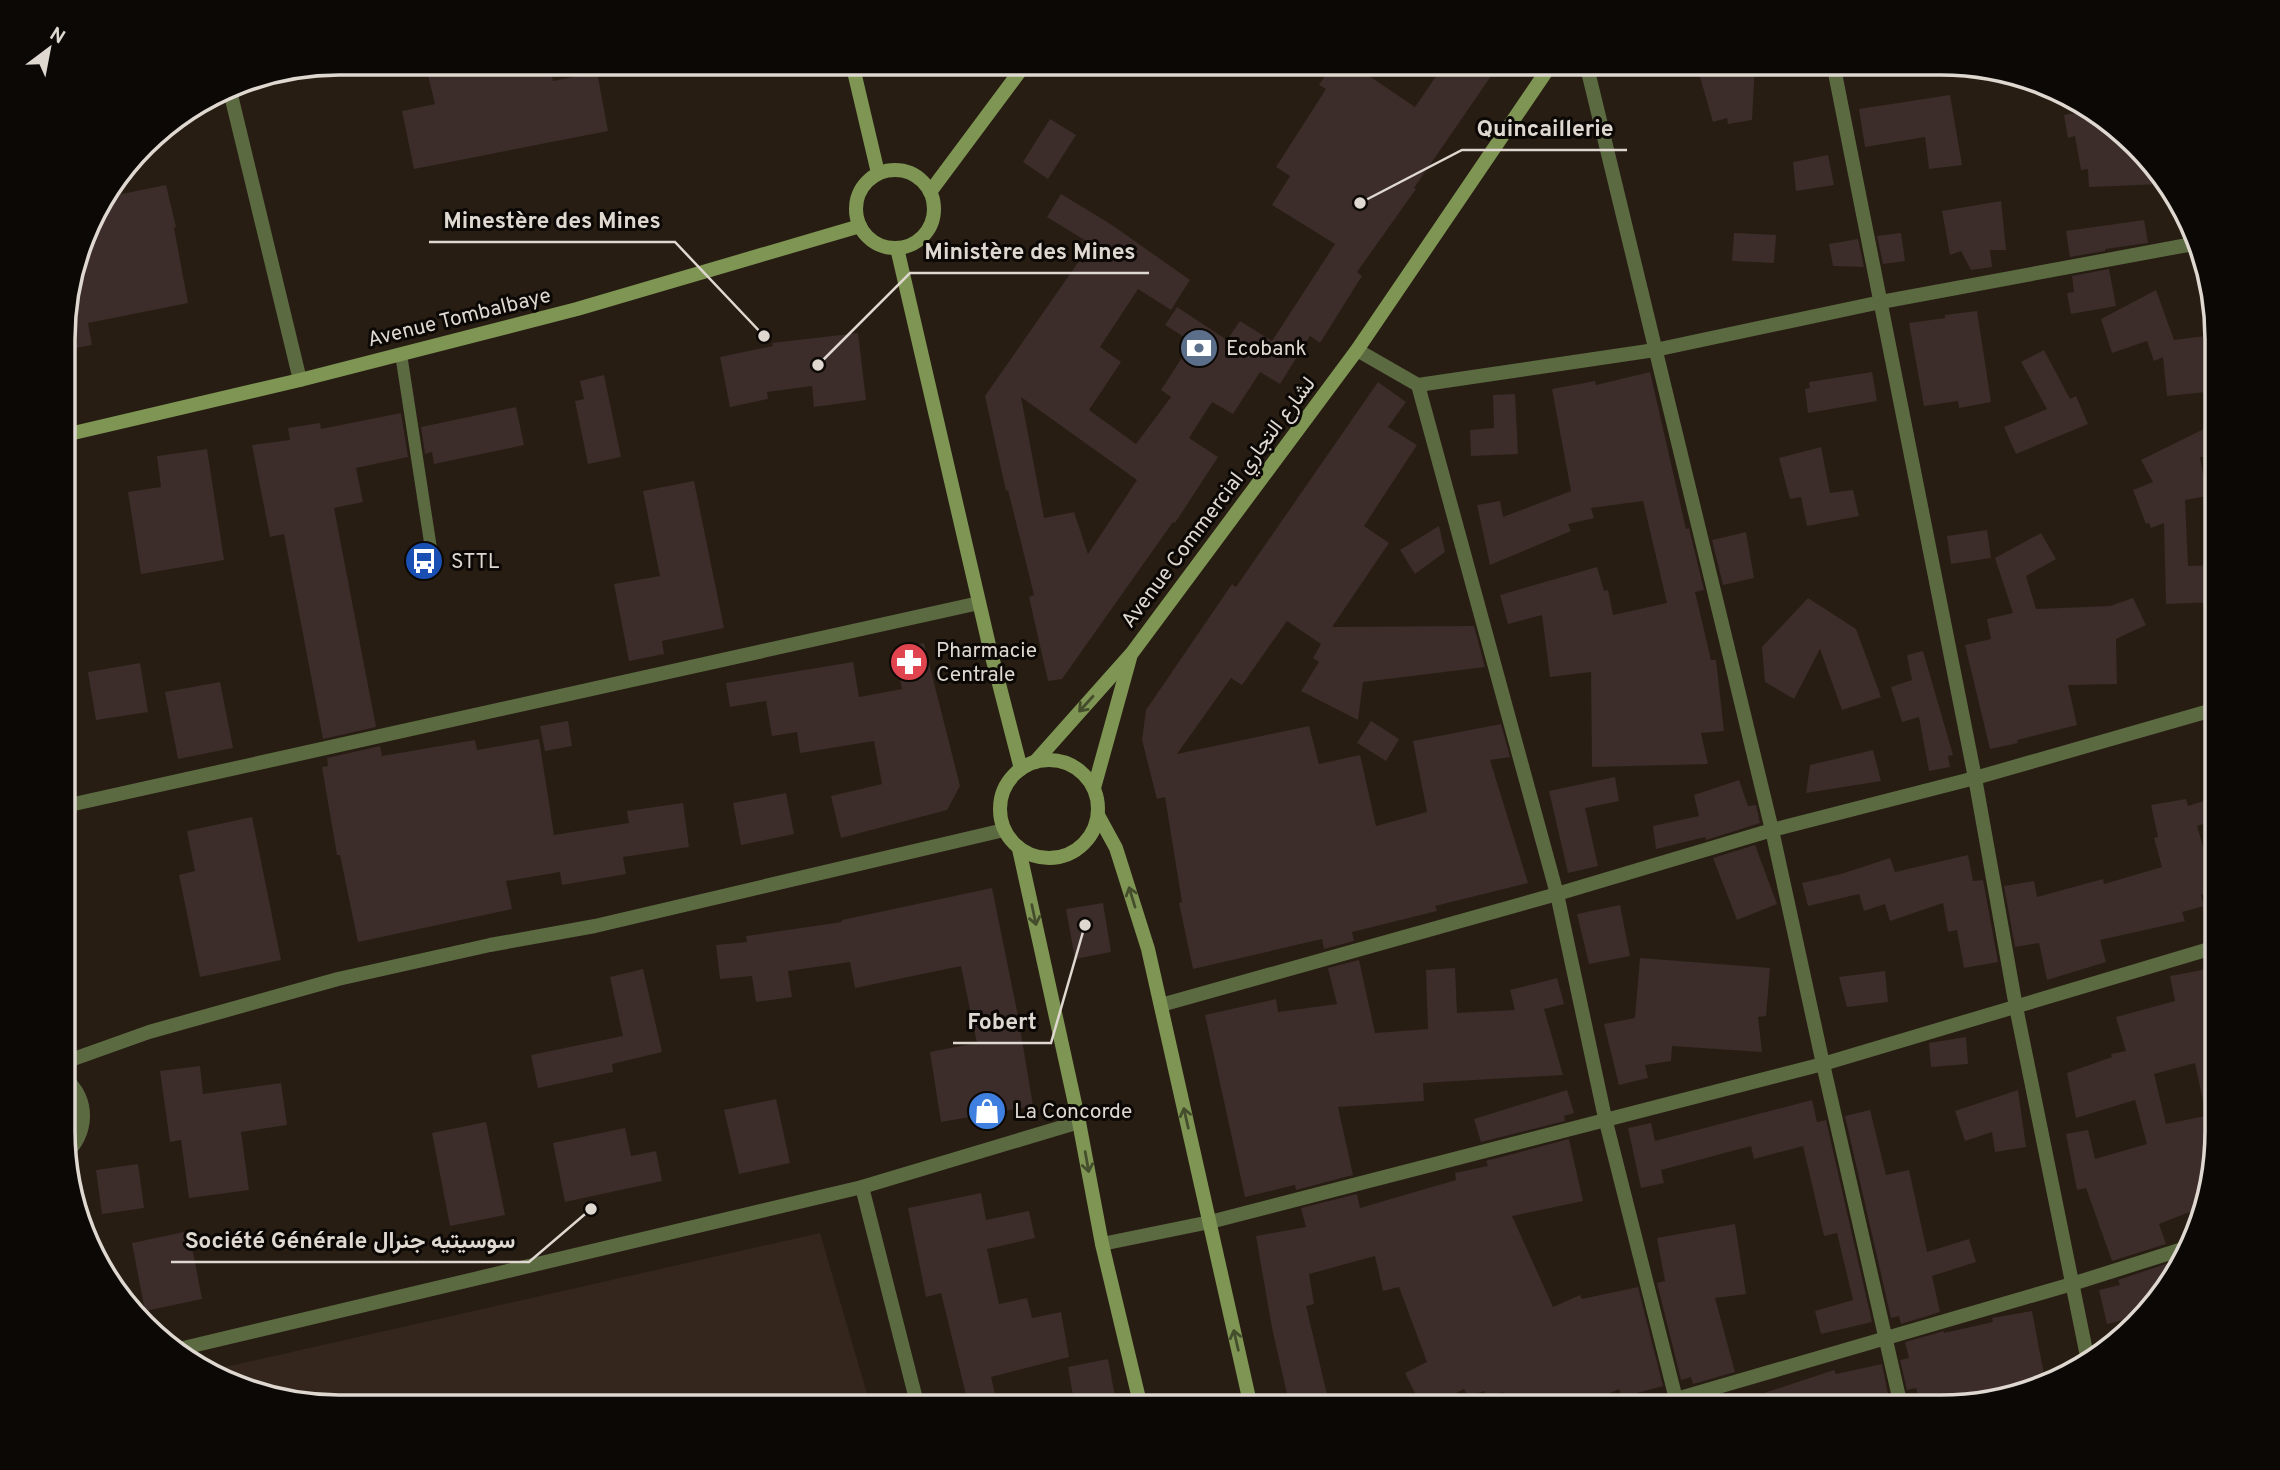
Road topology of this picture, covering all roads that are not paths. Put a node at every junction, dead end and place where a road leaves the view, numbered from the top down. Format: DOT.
graph roads {
  1 [pos="855,75"];
  2 [pos="1017,75"];
  3 [pos="1544,75"];
  4 [pos="1589,75"];
  5 [pos="1835,75"];
  6 [pos="232,98"];
  7 [pos="878,173"];
  8 [pos="930,192"];
  9 [pos="860,226"];
  10 [pos="2188,245"];
  11 [pos="897,248"];
  12 [pos="1881,302"];
  13 [pos="1357,350"];
  14 [pos="1655,350"];
  15 [pos="401,354"];
  16 [pos="300,380"];
  17 [pos="1418,385"];
  18 [pos="75,433"];
  19 [pos="435,568"];
  20 [pos="979,603"];
  21 [pos="1132,653"];
  22 [pos="2205,712"];
  23 [pos="1035,762"];
  24 [pos="1021,769"];
  25 [pos="1975,778"];
  26 [pos="1094,788"];
  27 [pos="75,804"];
  28 [pos="1098,815"];
  29 [pos="1004,830"];
  30 [pos="1772,830"];
  31 [pos="1019,849"];
  32 [pos="1557,894"];
  33 [pos="2205,950"];
  34 [pos="1161,1005"];
  35 [pos="2016,1007"];
  36 [pos="75,1058"];
  37 [pos="1823,1064"];
  38 [pos="75,1091"];
  39 [pos="1605,1118"];
  40 [pos="1079,1122"];
  41 [pos="76,1143"];
  42 [pos="862,1187"];
  43 [pos="1210,1222"];
  44 [pos="1101,1244"];
  45 [pos="2176,1251"];
  46 [pos="2072,1284"];
  47 [pos="1886,1337"];
  48 [pos="188,1347"];
  49 [pos="2086,1351"];
  50 [pos="915,1395"];
  51 [pos="1138,1395"];
  52 [pos="1248,1395"];
  53 [pos="1675,1395"];
  54 [pos="1700,1395"];
  55 [pos="1899,1395"];
  1 -- 7 [label="street"];
  2 -- 8 [label="street"];
  3 -- 13 [label="street, Avenue Commercial لشارع التجاري"];
  4 -- 14 [label="street"];
  5 -- 12 [label="street"];
  6 -- 16 [label="street"];
  7 -- 8 [label="street"];
  7 -- 9 [label="street"];
  8 -- 11 [label="street"];
  9 -- 11 [label="street"];
  9 -- 15 [label="street, Avenue Tombalbaye"];
  10 -- 12 [label="street"];
  11 -- 20 [label="street"];
  12 -- 14 [label="street"];
  12 -- 25 [label="street"];
  13 -- 17 [label="street"];
  13 -- 21 [label="street, Avenue Commercial لشارع التجاري"];
  14 -- 17 [label="street"];
  14 -- 30 [label="street"];
  15 -- 16 [label="street, Avenue Tombalbaye"];
  15 -- 19 [label="lane"];
  16 -- 18 [label="street, Avenue Tombalbaye"];
  17 -- 32 [label="street"];
  20 -- 24 [label="street"];
  20 -- 27 [label="street"];
  21 -- 23 [label="street, Avenue Commercial لشارع التجاري, one-way"];
  21 -- 26 [label="street"];
  22 -- 25 [label="street"];
  23 -- 24 [label="street"];
  23 -- 26 [label="street"];
  24 -- 29 [label="street"];
  25 -- 30 [label="street"];
  25 -- 35 [label="street"];
  26 -- 28 [label="street"];
  28 -- 31 [label="street"];
  34 -- 28 [label="street, one-way"];
  29 -- 31 [label="street"];
  29 -- 36 [label="street"];
  30 -- 32 [label="street"];
  30 -- 37 [label="street"];
  31 -- 40 [label="street, one-way"];
  32 -- 34 [label="street"];
  32 -- 39 [label="street"];
  33 -- 35 [label="street"];
  43 -- 34 [label="street, one-way"];
  35 -- 37 [label="street"];
  35 -- 46 [label="street"];
  37 -- 39 [label="street"];
  37 -- 47 [label="street"];
  38 -- 41 [label="street"];
  39 -- 43 [label="street"];
  39 -- 53 [label="street"];
  40 -- 42 [label="street"];
  40 -- 44 [label="street, one-way"];
  42 -- 48 [label="street"];
  42 -- 50 [label="street"];
  43 -- 44 [label="street"];
  52 -- 43 [label="street, one-way"];
  44 -- 51 [label="street"];
  45 -- 46 [label="street"];
  46 -- 47 [label="street"];
  46 -- 49 [label="street"];
  47 -- 54 [label="street"];
  47 -- 55 [label="street"];
}
